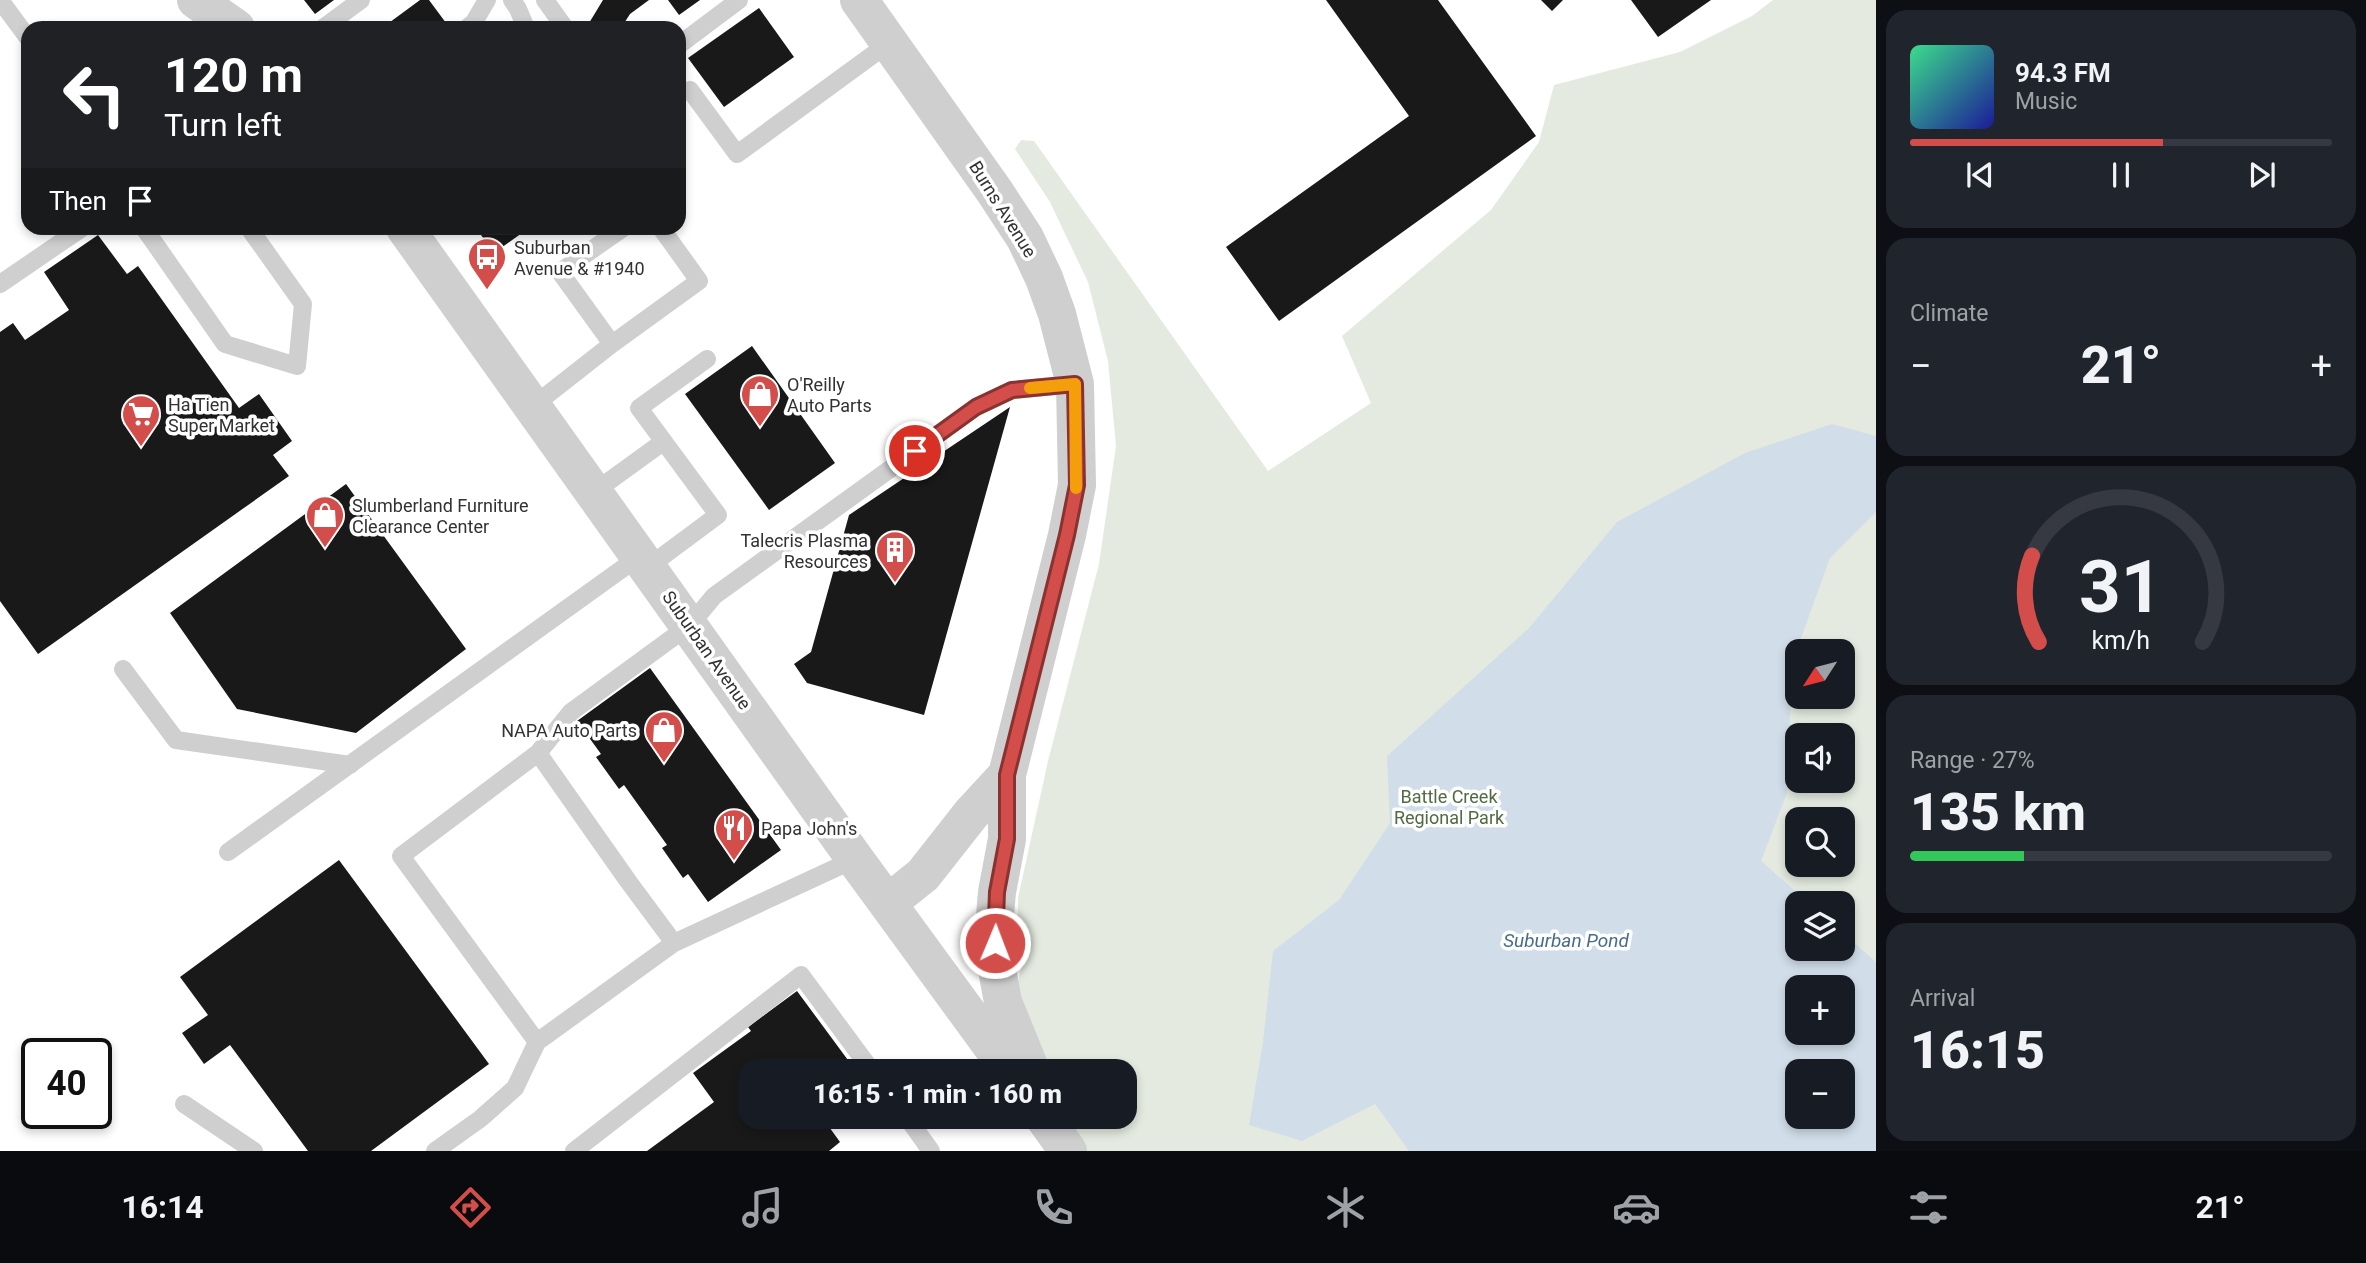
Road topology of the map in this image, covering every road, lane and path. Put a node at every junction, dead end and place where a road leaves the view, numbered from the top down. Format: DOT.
graph roads {
  1 [pos="0,0"];
  2 [pos="361,0"];
  3 [pos="487,0"];
  4 [pos="512,0"];
  5 [pos="545,0"];
  6 [pos="739,0"];
  7 [pos="859,0"];
  8 [pos="332,21"];
  9 [pos="475,21"];
  10 [pos="523,21"];
  11 [pos="560,21"];
  12 [pos="21,28"];
  13 [pos="686,40"];
  14 [pos="889,43"];
  15 [pos="690,90"];
  16 [pos="72,235"];
  17 [pos="150,235"];
  18 [pos="254,235"];
  19 [pos="410,235"];
  20 [pos="613,235"];
  21 [pos="666,235"];
  22 [pos="0,284"];
  23 [pos="612,344"];
  24 [pos="707,359"];
  25 [pos="1075,384"];
  26 [pos="533,406"];
  27 [pos="663,442"];
  28 [pos="594,492"];
  29 [pos="644,561"];
  30 [pos="690,625"];
  31 [pos="123,669"];
  32 [pos="538,753"];
  33 [pos="350,765"];
  34 [pos="1007,775"];
  35 [pos="229,852"];
  36 [pos="855,859"];
  37 [pos="888,903"];
  38 [pos="674,943"];
  39 [pos="537,1042"];
  40 [pos="863,1059"];
  41 [pos="1001,1059"];
  42 [pos="1026,1059"];
  43 [pos="184,1104"];
  44 [pos="915,1129"];
  45 [pos="254,1151"];
  46 [pos="435,1151"];
  47 [pos="574,1151"];
  48 [pos="931,1151"];
  1 -- 12 [label="lane"];
  2 -- 8 [label="lane"];
  3 -- 9 [label="lane"];
  4 -- 10 [label="lane"];
  5 -- 11 [label="lane"];
  6 -- 13 [label="lane"];
  7 -- 14 [label="street, Burns Avenue"];
  14 -- 15 [label="lane"];
  14 -- 25 [label="street, Burns Avenue"];
  16 -- 22 [label="lane"];
  17 -- 18 [label="lane"];
  19 -- 26 [label="street, Suburban Avenue"];
  20 -- 23 [label="lane"];
  21 -- 23 [label="lane"];
  23 -- 26 [label="lane"];
  24 -- 27 [label="lane"];
  25 -- 30 [label="lane"];
  25 -- 34 [label="street, Burns Avenue"];
  26 -- 28 [label="street, Suburban Avenue"];
  27 -- 28 [label="lane"];
  27 -- 29 [label="lane"];
  28 -- 29 [label="street, Suburban Avenue"];
  29 -- 30 [label="street, Suburban Avenue"];
  29 -- 33 [label="lane"];
  30 -- 32 [label="lane"];
  30 -- 36 [label="street, Suburban Avenue"];
  31 -- 33 [label="lane"];
  32 -- 38 [label="lane"];
  32 -- 39 [label="lane"];
  33 -- 35 [label="lane"];
  34 -- 37 [label="street, Burns Avenue"];
  34 -- 42 [label="street, Burns Avenue"];
  36 -- 37 [label="street, Suburban Avenue"];
  36 -- 38 [label="lane"];
  37 -- 41 [label="street, Suburban Avenue"];
  38 -- 39 [label="lane"];
  39 -- 46 [label="lane"];
  40 -- 47 [label="lane"];
  43 -- 45 [label="lane"];
  44 -- 48 [label="lane"];
}
